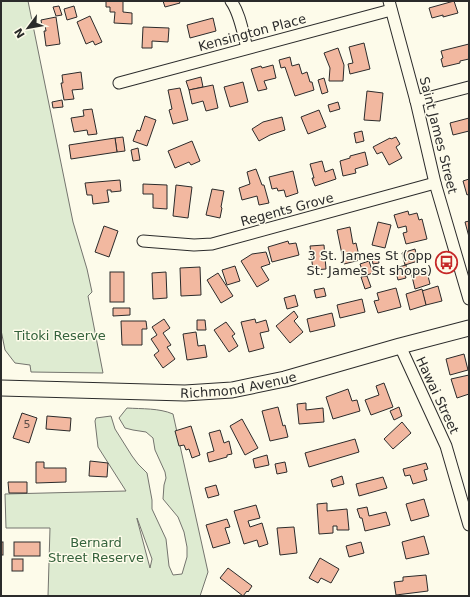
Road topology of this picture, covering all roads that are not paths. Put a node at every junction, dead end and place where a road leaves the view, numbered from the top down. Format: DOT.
graph roads {
  1 [pos="231,1"];
  2 [pos="390,5"];
  3 [pos="246,48"];
  4 [pos="119,82"];
  5 [pos="469,87"];
  6 [pos="416,101"];
  7 [pos="435,183"];
  8 [pos="143,242"];
  9 [pos="469,299"];
  10 [pos="469,328"];
  11 [pos="400,346"];
  12 [pos="1,388"];
  13 [pos="467,513"];
  14 [pos="469,525"];
  1 -- 3 [label="street"];
  2 -- 3 [label="street, Kensington Place"];
  2 -- 6 [label="street, Saint James Street"];
  3 -- 4 [label="street, Kensington Place"];
  5 -- 6 [label="street"];
  6 -- 7 [label="street, Saint James Street"];
  7 -- 8 [label="street, Regents Grove"];
  7 -- 9 [label="street, Saint James Street"];
  10 -- 11 [label="street, Richmond Avenue"];
  11 -- 12 [label="street, Richmond Avenue"];
  11 -- 13 [label="street, Hawai Street"];
  13 -- 14 [label="street, Hawai Street"];
}
